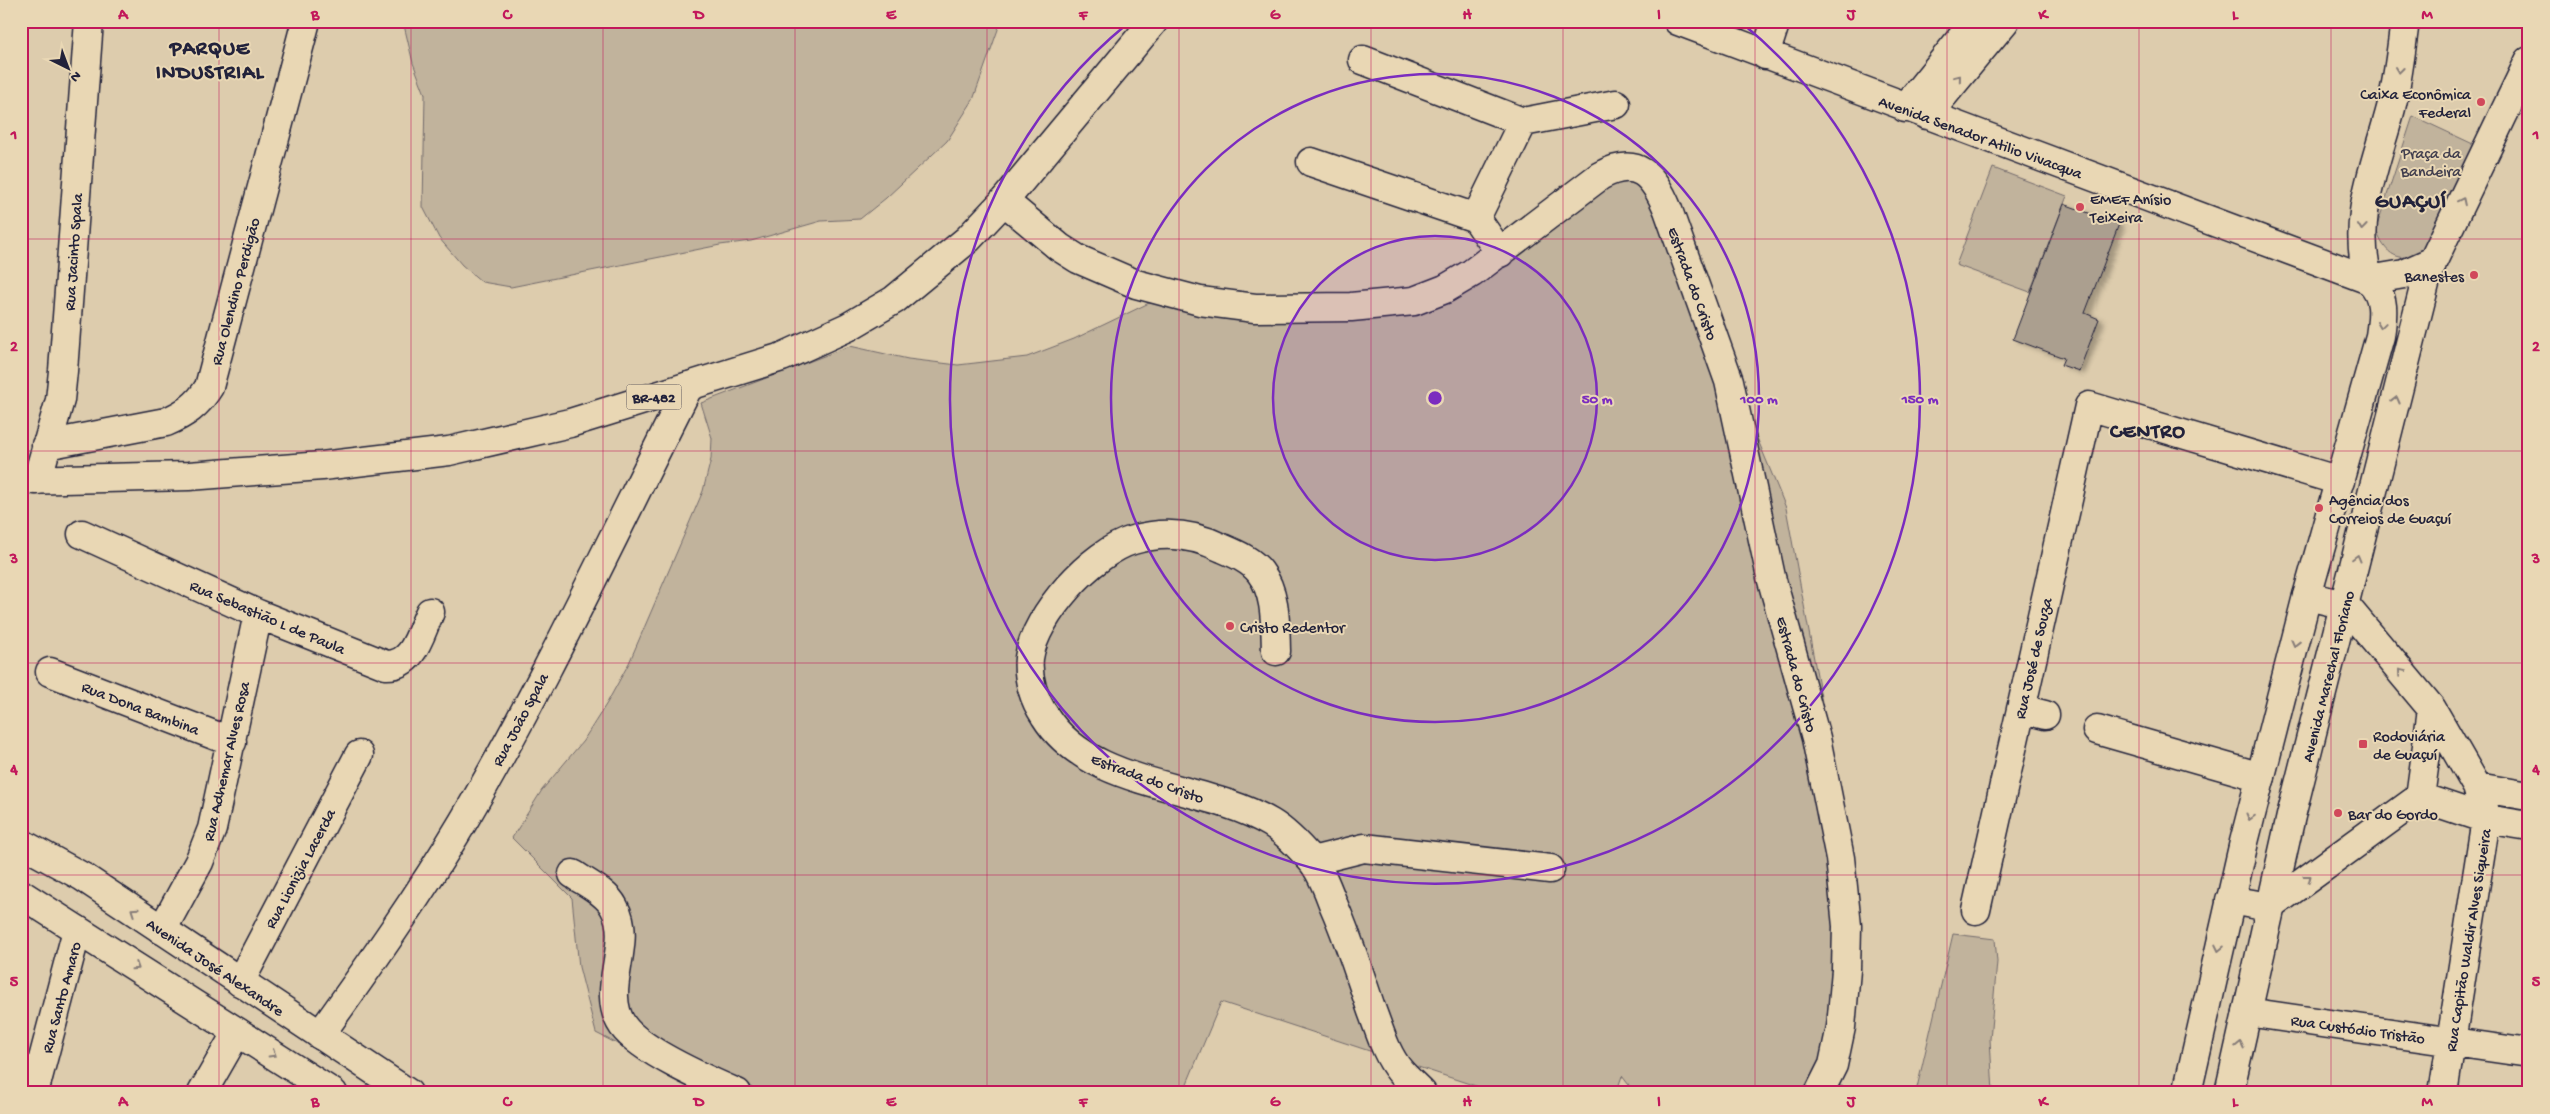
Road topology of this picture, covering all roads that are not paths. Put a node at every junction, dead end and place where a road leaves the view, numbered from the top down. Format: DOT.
graph roads {
  1 [pos="88,21"];
  2 [pos="306,21"];
  3 [pos="1154,21"];
  4 [pos="1678,21"];
  5 [pos="1776,21"];
  6 [pos="1975,21"];
  7 [pos="2005,21"];
  8 [pos="2405,21"];
  9 [pos="1765,55"];
  10 [pos="1363,60"];
  11 [pos="2529,61"];
  12 [pos="1616,104"];
  13 [pos="1916,111"];
  14 [pos="1522,122"];
  15 [pos="1311,162"];
  16 [pos="1004,201"];
  17 [pos="1476,218"];
  18 [pos="1500,253"];
  19 [pos="2433,261"];
  20 [pos="2369,280"];
  21 [pos="689,386"];
  22 [pos="46,445"];
  23 [pos="29,480"];
  24 [pos="2340,481"];
  25 [pos="82,534"];
  26 [pos="2307,596"];
  27 [pos="2345,605"];
  28 [pos="430,612"];
  29 [pos="258,614"];
  30 [pos="1276,651"];
  31 [pos="50,672"];
  32 [pos="2432,709"];
  33 [pos="2097,730"];
  34 [pos="232,742"];
  35 [pos="359,755"];
  36 [pos="2261,777"];
  37 [pos="2477,787"];
  38 [pos="2529,796"];
  39 [pos="2420,797"];
  40 [pos="2486,819"];
  41 [pos="2529,826"];
  42 [pos="21,843"];
  43 [pos="1312,861"];
  44 [pos="1550,869"];
  45 [pos="573,874"];
  46 [pos="21,894"];
  47 [pos="2230,900"];
  48 [pos="2269,907"];
  49 [pos="1976,910"];
  50 [pos="78,930"];
  51 [pos="162,930"];
  52 [pos="240,982"];
  53 [pos="2247,1012"];
  54 [pos="237,1032"];
  55 [pos="320,1035"];
  56 [pos="2452,1042"];
  57 [pos="2529,1053"];
  58 [pos="365,1063"];
  59 [pos="34,1093"];
  60 [pos="202,1093"];
  61 [pos="333,1093"];
  62 [pos="339,1093"];
  63 [pos="408,1093"];
  64 [pos="737,1093"];
  65 [pos="1422,1093"];
  66 [pos="1819,1093"];
  67 [pos="2187,1093"];
  68 [pos="2229,1093"];
  69 [pos="2443,1093"];
  1 -- 22 [label="main road, Rua Jacinto Spala"];
  2 -- 22 [label="main road, Rua Olendino Perdigão"];
  3 -- 16 [label="main road, BR-482"];
  4 -- 9 [label="main road, Avenida Senador Atilio Vivacqua"];
  5 -- 9 [label="main road"];
  6 -- 13 [label="main road"];
  13 -- 7 [label="main road, one-way"];
  8 -- 20 [label="main road, one-way"];
  9 -- 13 [label="main road, Avenida Senador Atilio Vivacqua"];
  10 -- 14 [label="main road"];
  19 -- 11 [label="main road, Avenida Marechal Floriano, one-way"];
  12 -- 14 [label="main road"];
  13 -- 20 [label="main road, Avenida Senador Atilio Vivacqua"];
  14 -- 17 [label="main road"];
  15 -- 17 [label="main road"];
  16 -- 18 [label="main road, Estrada do Cristo"];
  16 -- 21 [label="main road, BR-482"];
  17 -- 18 [label="main road"];
  18 -- 66 [label="main road, Estrada do Cristo"];
  19 -- 20 [label="main road"];
  27 -- 19 [label="main road, Avenida Marechal Floriano, one-way"];
  20 -- 24 [label="main road, one-way"];
  21 -- 23 [label="main road, BR-482"];
  21 -- 55 [label="main road, Rua João Spala"];
  22 -- 23 [label="main road, Rua Jacinto Spala"];
  24 -- 26 [label="main road"];
  24 -- 49 [label="main road, Rua José de Souza"];
  25 -- 29 [label="main road, Rua Sebastião L de Paula"];
  26 -- 27 [label="main road"];
  26 -- 36 [label="main road, one-way"];
  32 -- 27 [label="main road, Rua Capitão Waldir Alves Siqueira, one-way"];
  27 -- 48 [label="main road, Avenida Marechal Floriano"];
  28 -- 29 [label="main road, Rua Sebastião L de Paula"];
  29 -- 34 [label="main road, Rua Adhemar Alves Rosa"];
  30 -- 43 [label="main road, Estrada do Cristo"];
  31 -- 34 [label="main road, Rua Dona Bambina"];
  32 -- 37 [label="main road, Rua Capitão Waldir Alves Siqueira"];
  32 -- 39 [label="main road"];
  33 -- 36 [label="main road"];
  34 -- 51 [label="main road, Rua Adhemar Alves Rosa"];
  35 -- 52 [label="main road, Rua Lionizia Lacerda"];
  36 -- 47 [label="main road, one-way"];
  37 -- 38 [label="main road"];
  37 -- 40 [label="main road, Rua Capitão Waldir Alves Siqueira"];
  39 -- 40 [label="main road"];
  48 -- 39 [label="main road, one-way"];
  40 -- 41 [label="main road"];
  40 -- 56 [label="main road, Rua Capitão Waldir Alves Siqueira"];
  51 -- 42 [label="main road, Avenida José Alexandre, one-way"];
  43 -- 44 [label="main road"];
  43 -- 65 [label="main road, Estrada do Cristo"];
  45 -- 64 [label="main road"];
  46 -- 50 [label="main road"];
  47 -- 48 [label="main road"];
  47 -- 67 [label="main road, one-way"];
  48 -- 53 [label="main road, Avenida Marechal Floriano"];
  50 -- 54 [label="main road, one-way"];
  50 -- 59 [label="main road, Rua Santo Amaro"];
  51 -- 52 [label="main road, Avenida José Alexandre"];
  52 -- 55 [label="main road, Avenida José Alexandre"];
  53 -- 56 [label="main road, Rua Custódio Tristão"];
  68 -- 53 [label="main road, Avenida Marechal Floriano, one-way"];
  54 -- 60 [label="main road"];
  54 -- 61 [label="main road, one-way"];
  55 -- 58 [label="main road, Avenida José Alexandre"];
  56 -- 57 [label="main road, Rua Custódio Tristão"];
  56 -- 69 [label="main road, Rua Capitão Waldir Alves Siqueira"];
  58 -- 62 [label="main road"];
  58 -- 63 [label="main road, Avenida José Alexandre"];
}
